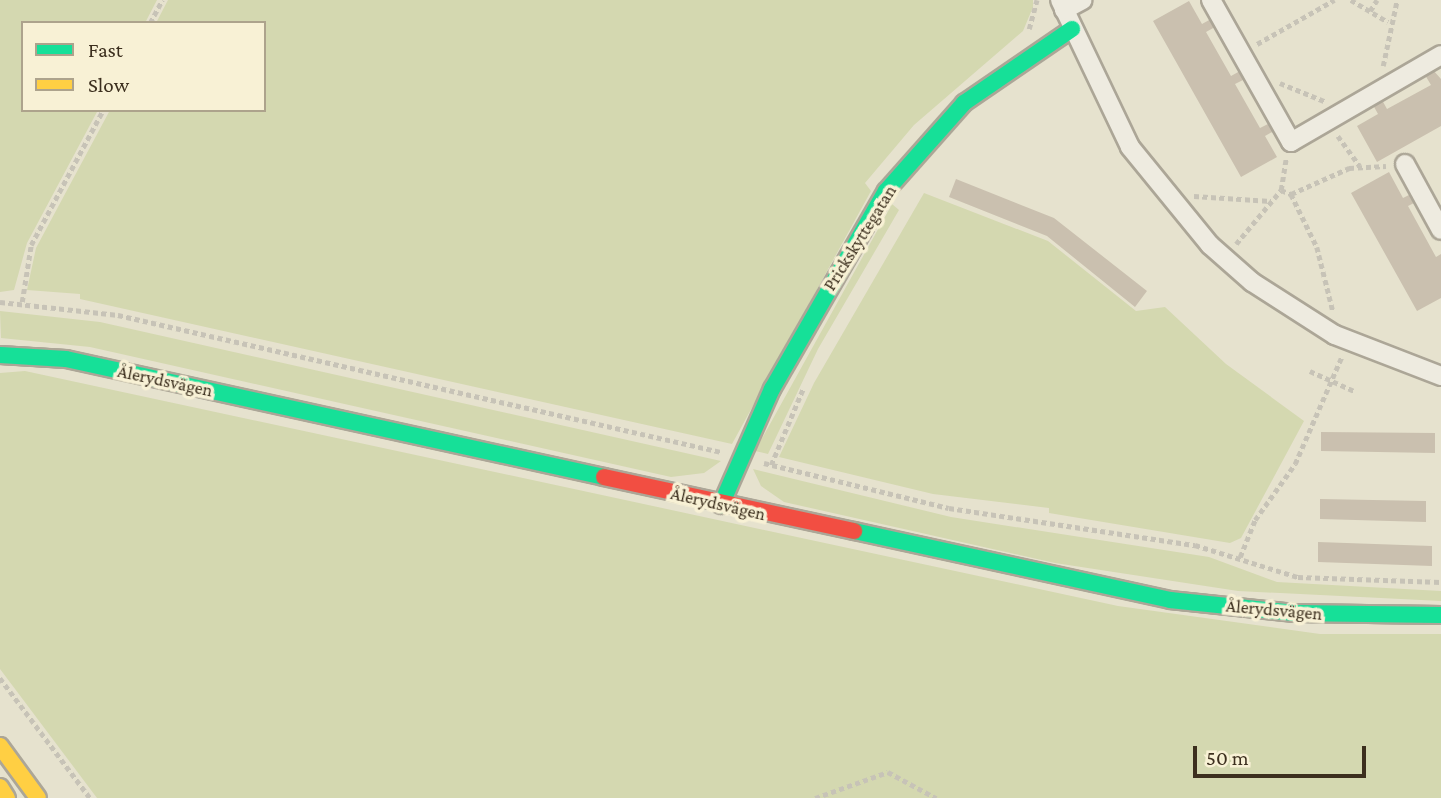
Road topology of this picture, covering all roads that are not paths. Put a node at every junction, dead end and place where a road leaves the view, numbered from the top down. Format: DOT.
graph roads {
  1 [pos="1083,0"];
  2 [pos="1211,0"];
  3 [pos="1062,5"];
  4 [pos="1072,29"];
  5 [pos="1441,55"];
  6 [pos="1405,164"];
  7 [pos="1441,230"];
  8 [pos="0,355"];
  9 [pos="1441,376"];
  10 [pos="721,505"];
  11 [pos="1441,615"];
  12 [pos="0,746"];
  13 [pos="0,787"];
  14 [pos="7,798"];
  15 [pos="38,798"];
  1 -- 3 [label="street"];
  2 -- 5 [label="street"];
  3 -- 4 [label="street"];
  4 -- 9 [label="street"];
  4 -- 10 [label="main road, Prickskyttegatan"];
  6 -- 7 [label="street"];
  8 -- 10 [label="main road, Ålerydsvägen"];
  10 -- 11 [label="main road, Ålerydsvägen"];
  12 -- 15 [label="main road"];
  13 -- 14 [label="main road"];
}
